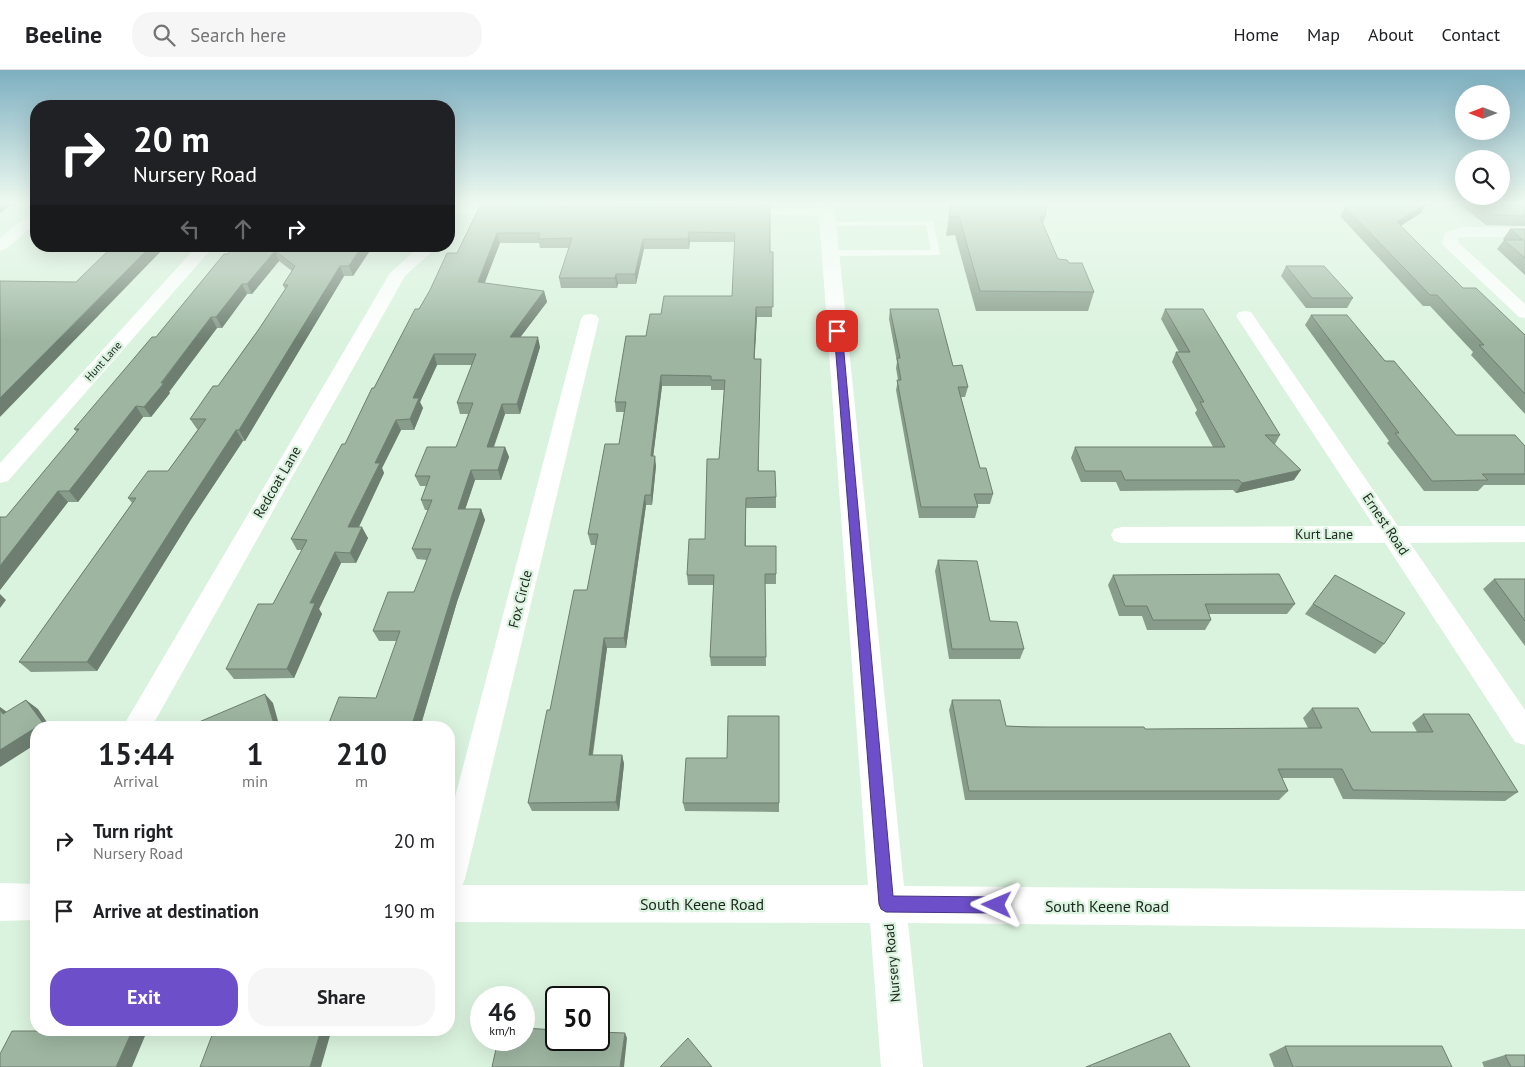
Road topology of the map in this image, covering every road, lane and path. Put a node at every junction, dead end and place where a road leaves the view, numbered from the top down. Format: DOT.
graph roads {
  1 [pos="831,249"];
  2 [pos="935,249"];
  3 [pos="1456,249"];
  4 [pos="201,252"];
  5 [pos="423,252"];
  6 [pos="831,253"];
  7 [pos="1525,313"];
  8 [pos="1245,316"];
  9 [pos="590,319"];
  10 [pos="0,476"];
  11 [pos="1392,533"];
  12 [pos="1122,534"];
  13 [pos="1525,534"];
  14 [pos="140,721"];
  15 [pos="1525,733"];
  16 [pos="455,855"];
  17 [pos="455,904"];
  18 [pos="886,904"];
  19 [pos="1525,910"];
  20 [pos="902,1067"];
  1 -- 6 [label="street, Nursery Road"];
  2 -- 6 [label="lane"];
  3 -- 7 [label="street"];
  4 -- 10 [label="street, Hunt Lane"];
  5 -- 14 [label="street, Redcoat Lane"];
  6 -- 18 [label="street, Nursery Road"];
  8 -- 11 [label="street, Ernest Road"];
  9 -- 16 [label="street, Fox Circle"];
  11 -- 12 [label="street, Kurt Lane"];
  11 -- 13 [label="street, Kurt Lane"];
  11 -- 15 [label="street, Ernest Road"];
  17 -- 18 [label="street, South Keene Road"];
  18 -- 19 [label="street, South Keene Road"];
  18 -- 20 [label="street, Nursery Road"];
}
